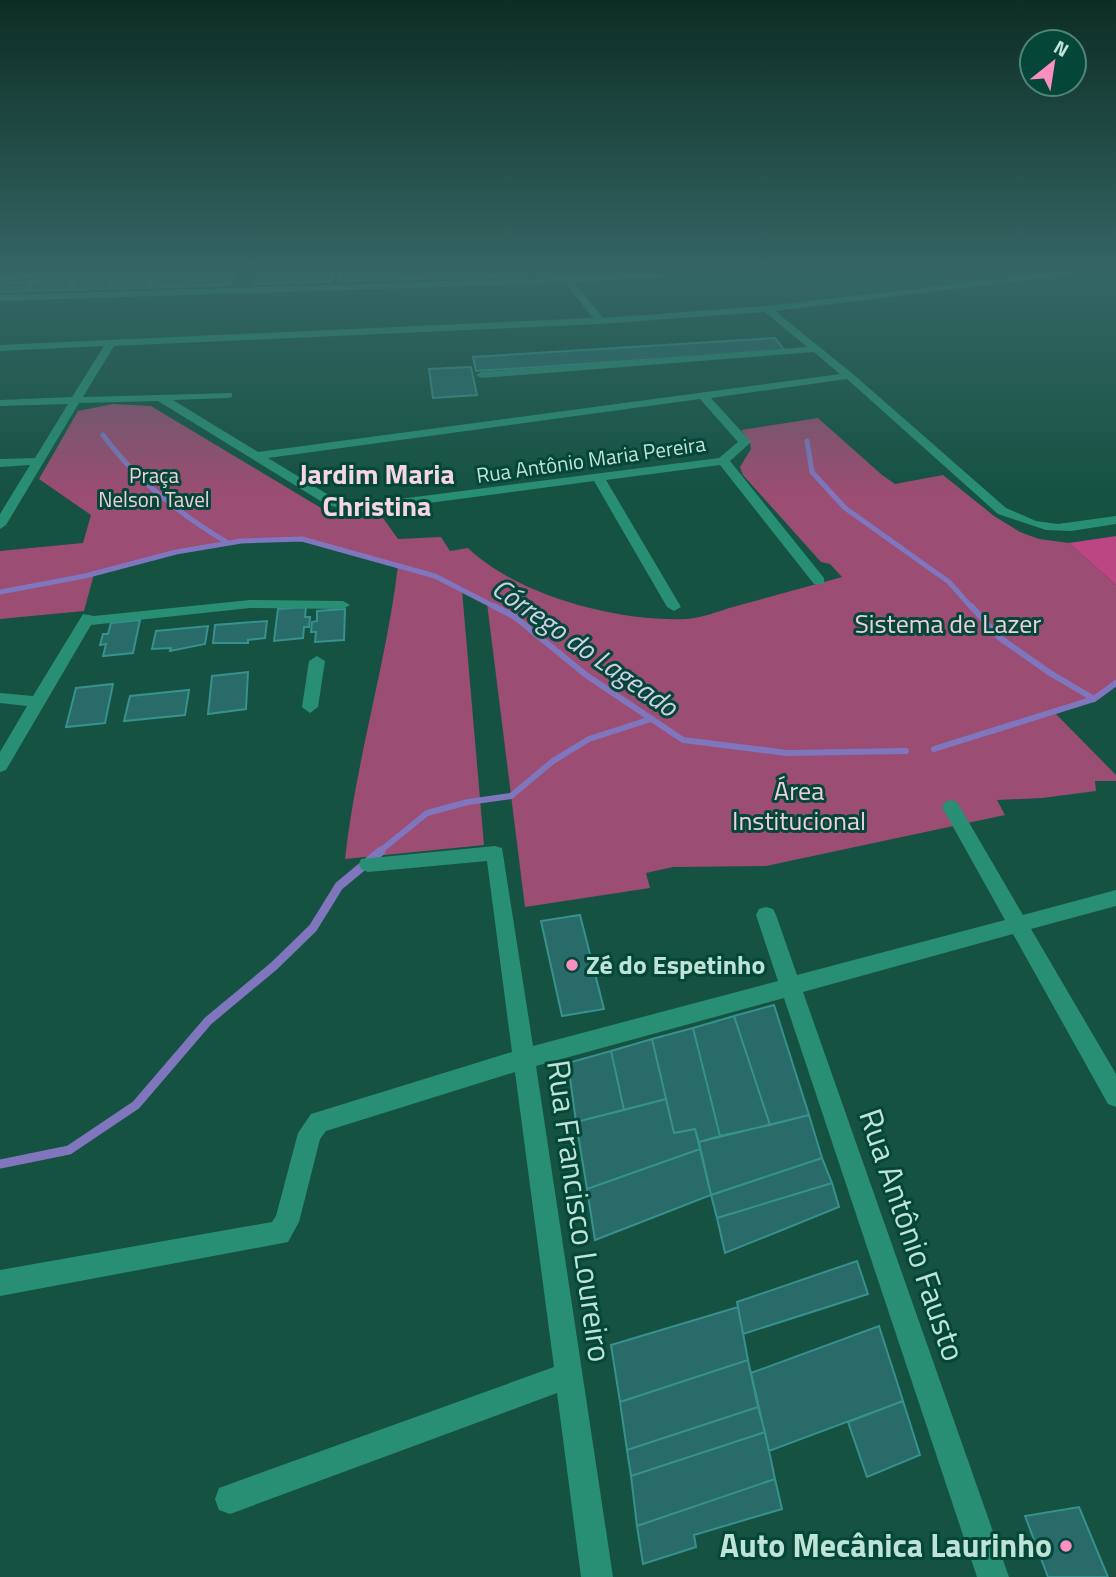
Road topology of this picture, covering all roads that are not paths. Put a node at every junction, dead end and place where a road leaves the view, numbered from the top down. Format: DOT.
graph roads {
  1 [pos="110,344"];
  2 [pos="94,345"];
  3 [pos="811,345"];
  4 [pos="0,348"];
  5 [pos="817,349"];
  6 [pos="481,375"];
  7 [pos="849,376"];
  8 [pos="229,395"];
  9 [pos="703,396"];
  10 [pos="160,397"];
  11 [pos="75,401"];
  12 [pos="0,403"];
  13 [pos="258,456"];
  14 [pos="39,461"];
  15 [pos="723,461"];
  16 [pos="0,463"];
  17 [pos="599,479"];
  18 [pos="1116,520"];
  19 [pos="0,525"];
  20 [pos="819,581"];
  21 [pos="343,605"];
  22 [pos="674,607"];
  23 [pos="317,661"];
  24 [pos="0,698"];
  25 [pos="38,702"];
  26 [pos="310,707"];
  27 [pos="0,766"];
  28 [pos="951,807"];
  29 [pos="368,864"];
  30 [pos="1116,898"];
  31 [pos="766,915"];
  32 [pos="1019,924"];
  33 [pos="792,985"];
  34 [pos="524,1059"];
  35 [pos="1116,1096"];
  36 [pos="0,1283"];
  37 [pos="569,1375"];
  38 [pos="230,1499"];
  39 [pos="597,1577"];
  40 [pos="993,1577"];
  1 -- 11 [label="street"];
  2 -- 4 [label="street"];
  3 -- 5 [label="street"];
  5 -- 6 [label="street"];
  5 -- 7 [label="street"];
  7 -- 9 [label="street"];
  7 -- 18 [label="street"];
  8 -- 10 [label="street"];
  9 -- 13 [label="street"];
  9 -- 15 [label="street"];
  10 -- 11 [label="street"];
  10 -- 13 [label="street, Rua Antônio Maria Pereira"];
  11 -- 12 [label="street"];
  11 -- 14 [label="street"];
  13 -- 17 [label="street, Rua Antônio Maria Pereira"];
  14 -- 16 [label="street"];
  14 -- 19 [label="street"];
  15 -- 17 [label="street, Rua Antônio Maria Pereira"];
  15 -- 20 [label="street"];
  17 -- 22 [label="street"];
  21 -- 25 [label="street"];
  23 -- 26 [label="street"];
  24 -- 25 [label="street"];
  25 -- 27 [label="street"];
  28 -- 32 [label="street"];
  29 -- 34 [label="street, Rua Francisco Loureiro"];
  30 -- 32 [label="street"];
  31 -- 33 [label="street, Rua Antônio Fausto"];
  32 -- 33 [label="street"];
  32 -- 35 [label="street"];
  33 -- 34 [label="street"];
  33 -- 40 [label="street, Rua Antônio Fausto"];
  34 -- 36 [label="street"];
  34 -- 37 [label="street, Rua Francisco Loureiro"];
  37 -- 38 [label="street"];
  37 -- 39 [label="street, Rua Francisco Loureiro"];
}
